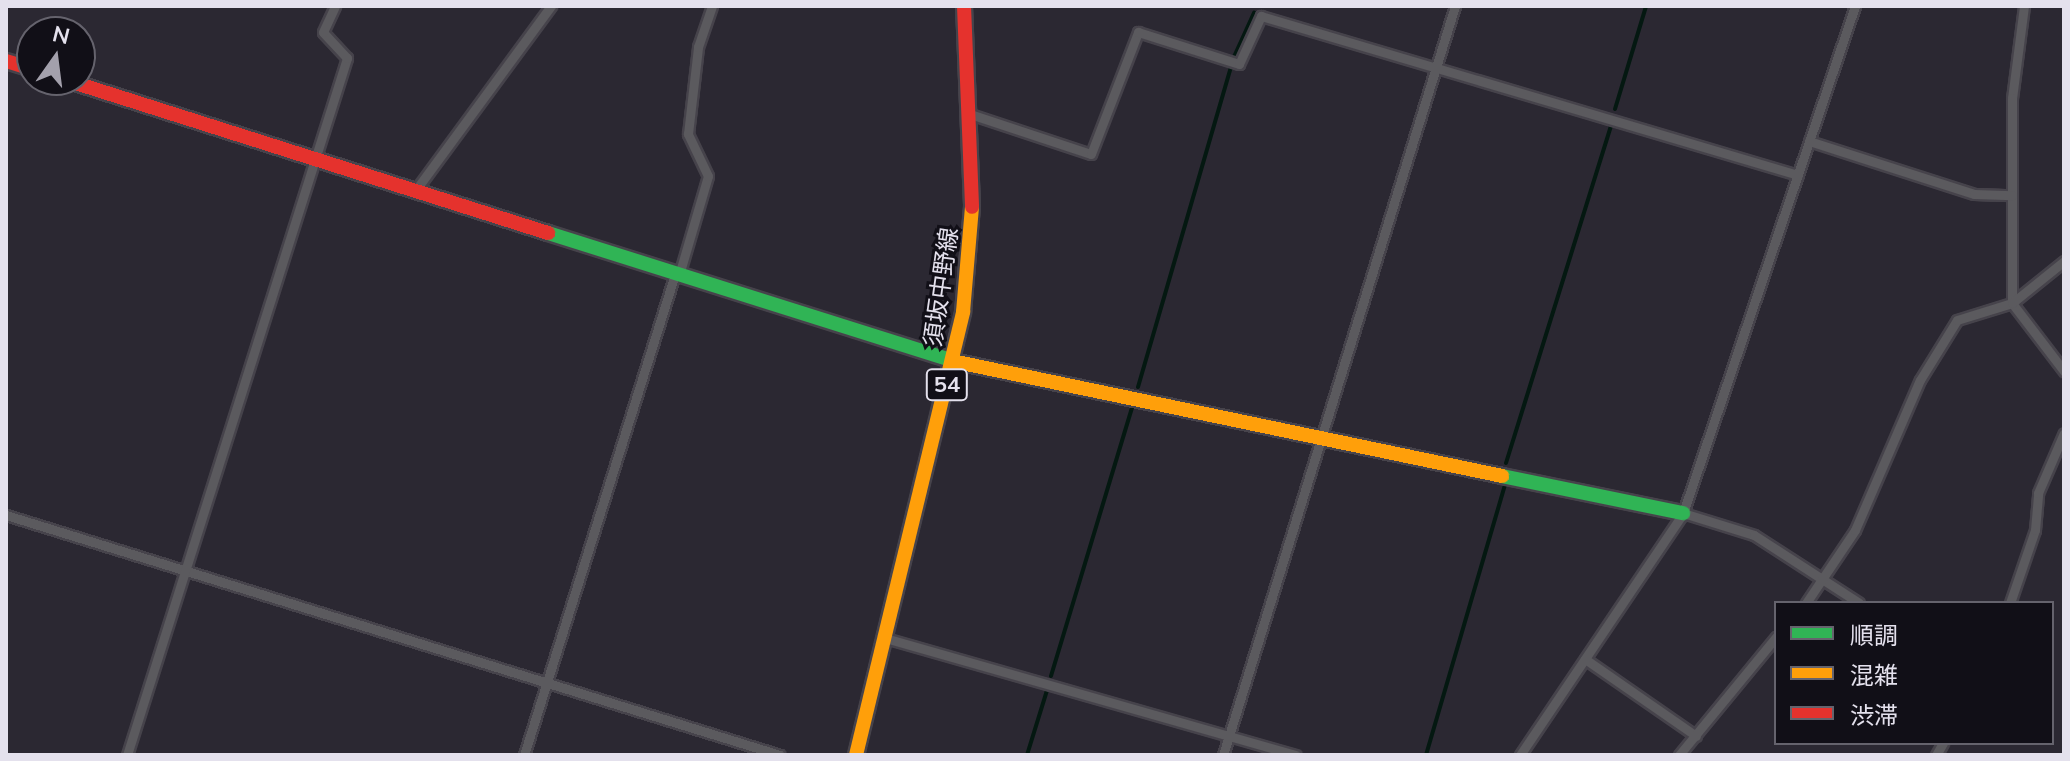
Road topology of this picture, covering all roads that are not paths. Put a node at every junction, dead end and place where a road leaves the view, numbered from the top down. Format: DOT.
graph roads {
  1 [pos="335,6"];
  2 [pos="551,6"];
  3 [pos="712,6"];
  4 [pos="964,6"];
  5 [pos="1455,6"];
  6 [pos="1855,6"];
  7 [pos="2024,6"];
  8 [pos="1437,66"];
  9 [pos="96,90"];
  10 [pos="973,115"];
  11 [pos="1809,141"];
  12 [pos="316,160"];
  13 [pos="1798,175"];
  14 [pos="415,191"];
  15 [pos="2012,195"];
  16 [pos="2064,261"];
  17 [pos="677,274"];
  18 [pos="2012,303"];
  19 [pos="953,359"];
  20 [pos="2064,371"];
  21 [pos="2064,433"];
  22 [pos="1323,441"];
  23 [pos="1683,513"];
  24 [pos="6,515"];
  25 [pos="185,569"];
  26 [pos="1822,582"];
  27 [pos="1808,601"];
  28 [pos="1855,601"];
  29 [pos="2011,601"];
  30 [pos="885,638"];
  31 [pos="1774,639"];
  32 [pos="1585,659"];
  33 [pos="546,684"];
  34 [pos="1229,734"];
  35 [pos="1696,736"];
  36 [pos="127,755"];
  37 [pos="524,755"];
  38 [pos="780,755"];
  39 [pos="856,755"];
  40 [pos="1223,755"];
  41 [pos="1296,755"];
  42 [pos="1520,755"];
  43 [pos="1679,755"];
  1 -- 12 [label="street"];
  2 -- 14 [label="street"];
  3 -- 17 [label="street"];
  4 -- 10 [label="street, 須坂中野線 / 54"];
  5 -- 8 [label="street"];
  6 -- 11 [label="street"];
  7 -- 15 [label="street"];
  8 -- 10 [label="street"];
  8 -- 13 [label="street"];
  8 -- 22 [label="street"];
  9 -- 12 [label="street"];
  10 -- 19 [label="street, 須坂中野線 / 54"];
  11 -- 13 [label="street"];
  11 -- 15 [label="street"];
  12 -- 14 [label="street"];
  12 -- 25 [label="street"];
  13 -- 23 [label="street"];
  14 -- 17 [label="street"];
  15 -- 18 [label="street"];
  16 -- 18 [label="street"];
  17 -- 19 [label="street"];
  17 -- 33 [label="street"];
  18 -- 20 [label="street"];
  18 -- 26 [label="street"];
  19 -- 22 [label="street"];
  19 -- 30 [label="street, 須坂中野線 / 54"];
  21 -- 29 [label="street"];
  22 -- 23 [label="street"];
  22 -- 34 [label="street"];
  23 -- 26 [label="street"];
  23 -- 32 [label="street"];
  24 -- 25 [label="street"];
  25 -- 33 [label="street"];
  25 -- 36 [label="street"];
  26 -- 27 [label="street"];
  26 -- 28 [label="street"];
  30 -- 34 [label="street"];
  30 -- 39 [label="street, 須坂中野線 / 54"];
  31 -- 35 [label="street"];
  32 -- 35 [label="street"];
  32 -- 42 [label="street"];
  33 -- 37 [label="street"];
  33 -- 38 [label="street"];
  34 -- 40 [label="street"];
  34 -- 41 [label="street"];
  35 -- 43 [label="street"];
}
